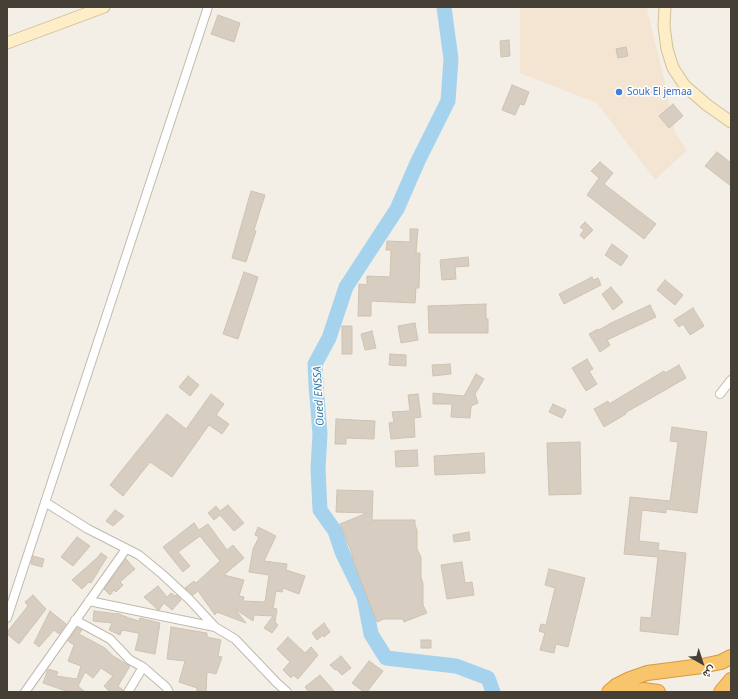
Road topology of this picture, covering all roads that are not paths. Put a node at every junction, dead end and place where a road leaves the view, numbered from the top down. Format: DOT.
graph roads {
  1 [pos="104,7"];
  2 [pos="208,7"];
  3 [pos="665,7"];
  4 [pos="7,43"];
  5 [pos="731,122"];
  6 [pos="731,380"];
  7 [pos="720,394"];
  8 [pos="45,502"];
  9 [pos="126,549"];
  10 [pos="89,601"];
  11 [pos="7,618"];
  12 [pos="75,620"];
  13 [pos="215,627"];
  14 [pos="731,657"];
  15 [pos="143,667"];
  16 [pos="731,680"];
  17 [pos="25,692"];
  18 [pos="128,692"];
  19 [pos="169,692"];
  20 [pos="287,692"];
  21 [pos="609,692"];
  22 [pos="629,692"];
  23 [pos="658,692"];
  24 [pos="722,692"];
  1 -- 4 [label="main road"];
  2 -- 8 [label="street"];
  3 -- 5 [label="main road"];
  6 -- 7 [label="street"];
  8 -- 9 [label="street"];
  8 -- 11 [label="street"];
  9 -- 10 [label="street"];
  9 -- 13 [label="street"];
  10 -- 12 [label="street"];
  10 -- 13 [label="street"];
  12 -- 15 [label="street"];
  12 -- 17 [label="street"];
  13 -- 20 [label="street"];
  14 -- 21 [label="highway"];
  15 -- 18 [label="street"];
  15 -- 19 [label="street"];
  16 -- 24 [label="highway"];
  22 -- 23 [label="highway"];
}
